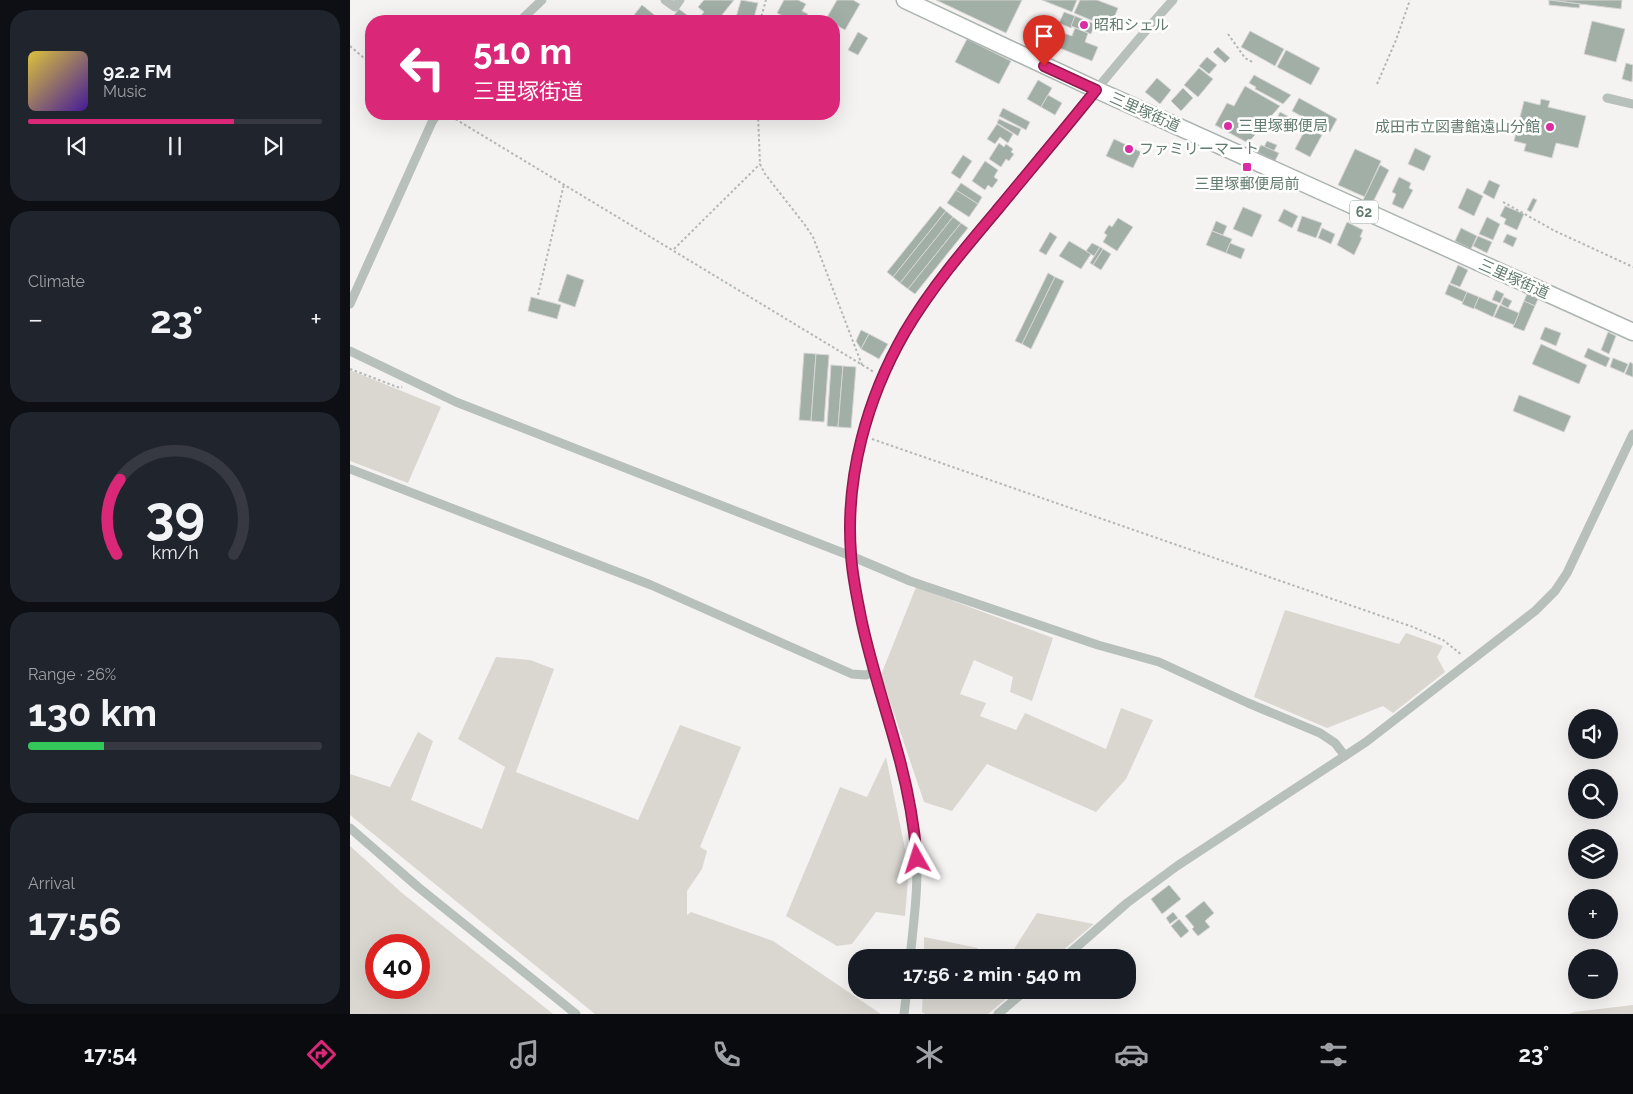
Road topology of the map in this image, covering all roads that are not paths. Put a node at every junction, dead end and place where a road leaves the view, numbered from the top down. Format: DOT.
graph roads {
  1 [pos="542,0"];
  2 [pos="665,0"];
  3 [pos="680,0"];
  4 [pos="905,0"];
  5 [pos="1173,0"];
  6 [pos="526,15"];
  7 [pos="1096,90"];
  8 [pos="1606,98"];
  9 [pos="1633,104"];
  10 [pos="433,120"];
  11 [pos="350,304"];
  12 [pos="1633,332"];
  13 [pos="350,351"];
  14 [pos="1633,434"];
  15 [pos="350,469"];
  16 [pos="851,556"];
  17 [pos="874,672"];
  18 [pos="1345,756"];
  19 [pos="350,828"];
  20 [pos="911,949"];
  21 [pos="1074,949"];
  22 [pos="906,999"];
  23 [pos="1016,999"];
  24 [pos="576,1014"];
  25 [pos="904,1014"];
  26 [pos="998,1014"];
  1 -- 6 [label="street"];
  2 -- 3 [label="street"];
  4 -- 7 [label="main road, 三里塚街道 / 62"];
  5 -- 7 [label="street"];
  7 -- 12 [label="main road, 三里塚街道 / 62"];
  7 -- 16 [label="street"];
  8 -- 9 [label="street"];
  10 -- 11 [label="street"];
  13 -- 16 [label="street"];
  14 -- 18 [label="street"];
  15 -- 17 [label="street"];
  16 -- 17 [label="street"];
  16 -- 18 [label="street"];
  17 -- 20 [label="street"];
  18 -- 21 [label="street"];
  19 -- 24 [label="street"];
  22 -- 25 [label="street"];
  23 -- 26 [label="street"];
}
